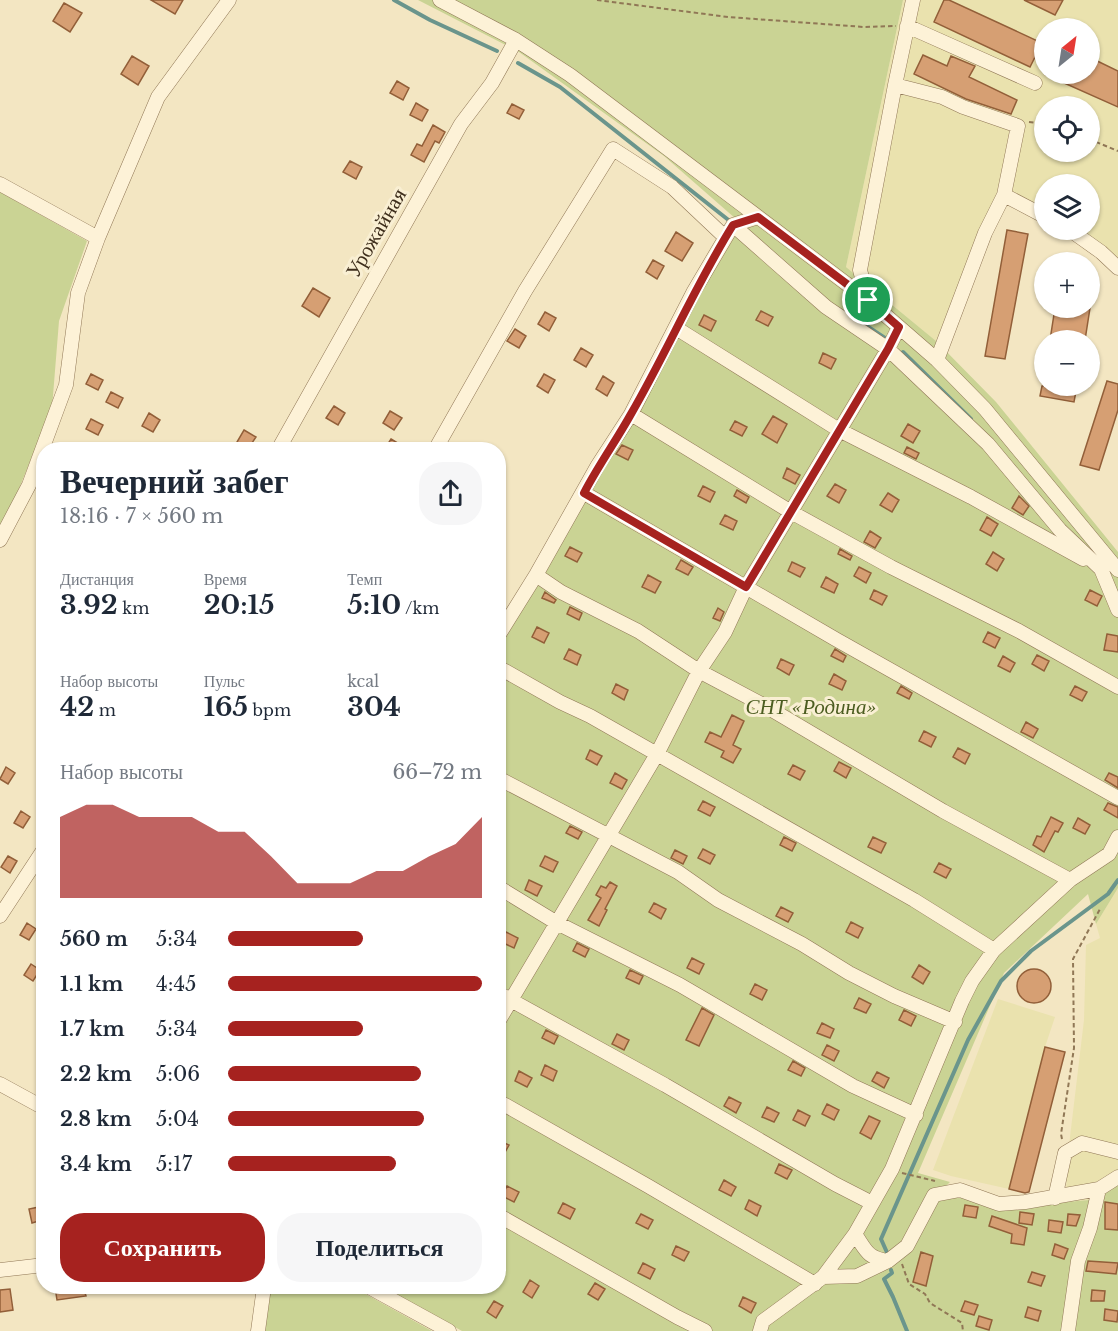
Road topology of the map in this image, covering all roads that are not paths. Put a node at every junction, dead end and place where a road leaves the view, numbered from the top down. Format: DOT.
graph roads {
  1 [pos="229,0"];
  2 [pos="440,0"];
  3 [pos="913,0"];
  4 [pos="907,26"];
  5 [pos="516,40"];
  6 [pos="1034,83"];
  7 [pos="895,85"];
  8 [pos="0,184"];
  9 [pos="1004,195"];
  10 [pos="1034,211"];
  11 [pos="758,217"];
  12 [pos="733,225"];
  13 [pos="725,237"];
  14 [pos="98,238"];
  15 [pos="1084,240"];
  16 [pos="1118,268"];
  17 [pos="868,300"];
  18 [pos="899,327"];
  19 [pos="676,328"];
  20 [pos="888,349"];
  21 [pos="937,360"];
  22 [pos="631,414"];
  23 [pos="839,430"];
  24 [pos="45,442"];
  25 [pos="282,442"];
  26 [pos="440,442"];
  27 [pos="36,466"];
  28 [pos="584,493"];
  29 [pos="791,512"];
  30 [pos="0,540"];
  31 [pos="1101,569"];
  32 [pos="1118,570"];
  33 [pos="536,575"];
  34 [pos="746,587"];
  35 [pos="1118,610"];
  36 [pos="506,623"];
  37 [pos="506,671"];
  38 [pos="699,671"];
  39 [pos="1118,687"];
  40 [pos="657,754"];
  41 [pos="506,782"];
  42 [pos="1118,798"];
  43 [pos="609,836"];
  44 [pos="1118,837"];
  45 [pos="36,861"];
  46 [pos="1070,880"];
  47 [pos="506,892"];
  48 [pos="0,916"];
  49 [pos="557,923"];
  50 [pos="994,950"];
  51 [pos="506,993"];
  52 [pos="506,997"];
  53 [pos="955,1023"];
  54 [pos="0,1084"];
  55 [pos="36,1104"];
  56 [pos="506,1106"];
  57 [pos="916,1115"];
  58 [pos="1118,1152"];
  59 [pos="1118,1177"];
  60 [pos="1099,1189"];
  61 [pos="1055,1198"];
  62 [pos="872,1203"];
  63 [pos="506,1220"];
  64 [pos="855,1234"];
  65 [pos="888,1261"];
  66 [pos="36,1266"];
  67 [pos="0,1270"];
  68 [pos="819,1280"];
  69 [pos="263,1294"];
  70 [pos="380,1294"];
  71 [pos="426,1325"];
  72 [pos="258,1331"];
  73 [pos="448,1331"];
  74 [pos="705,1331"];
  75 [pos="760,1331"];
  76 [pos="1068,1331"];
  1 -- 14 [label="street"];
  2 -- 5 [label="street"];
  3 -- 4 [label="street"];
  4 -- 6 [label="street"];
  4 -- 7 [label="street"];
  5 -- 11 [label="street"];
  5 -- 25 [label="street, Урожайная"];
  7 -- 9 [label="street"];
  7 -- 17 [label="street"];
  8 -- 14 [label="street"];
  9 -- 10 [label="street"];
  9 -- 21 [label="street"];
  11 -- 12 [label="street"];
  11 -- 17 [label="street"];
  12 -- 13 [label="street"];
  12 -- 20 [label="street"];
  13 -- 19 [label="street"];
  13 -- 26 [label="street"];
  14 -- 24 [label="street"];
  15 -- 16 [label="street"];
  17 -- 18 [label="street"];
  18 -- 20 [label="street"];
  18 -- 21 [label="street"];
  19 -- 22 [label="street"];
  19 -- 23 [label="street"];
  20 -- 23 [label="street"];
  20 -- 31 [label="street"];
  21 -- 32 [label="street"];
  22 -- 28 [label="street"];
  22 -- 29 [label="street"];
  23 -- 29 [label="street"];
  23 -- 31 [label="street"];
  27 -- 30 [label="street"];
  28 -- 33 [label="street"];
  28 -- 34 [label="street"];
  29 -- 34 [label="street"];
  29 -- 39 [label="street"];
  31 -- 35 [label="street"];
  33 -- 36 [label="street"];
  33 -- 38 [label="street"];
  34 -- 38 [label="street"];
  34 -- 42 [label="street"];
  37 -- 40 [label="street"];
  38 -- 40 [label="street"];
  38 -- 46 [label="street"];
  40 -- 43 [label="street"];
  40 -- 50 [label="street"];
  41 -- 43 [label="street"];
  43 -- 49 [label="street"];
  43 -- 53 [label="street"];
  44 -- 46 [label="street"];
  45 -- 48 [label="street"];
  46 -- 50 [label="street"];
  47 -- 49 [label="street"];
  49 -- 51 [label="street"];
  49 -- 57 [label="street"];
  50 -- 53 [label="street"];
  52 -- 62 [label="street"];
  53 -- 57 [label="street"];
  54 -- 55 [label="street"];
  56 -- 68 [label="street"];
  57 -- 62 [label="street"];
  58 -- 61 [label="street"];
  59 -- 60 [label="street"];
  60 -- 61 [label="street"];
  60 -- 76 [label="street"];
  61 -- 65 [label="street"];
  62 -- 64 [label="street"];
  63 -- 74 [label="street"];
  64 -- 65 [label="street"];
  64 -- 68 [label="street"];
  65 -- 68 [label="street"];
  66 -- 67 [label="street"];
  68 -- 75 [label="street"];
  69 -- 72 [label="street"];
  70 -- 71 [label="street"];
  71 -- 73 [label="street"];
}
